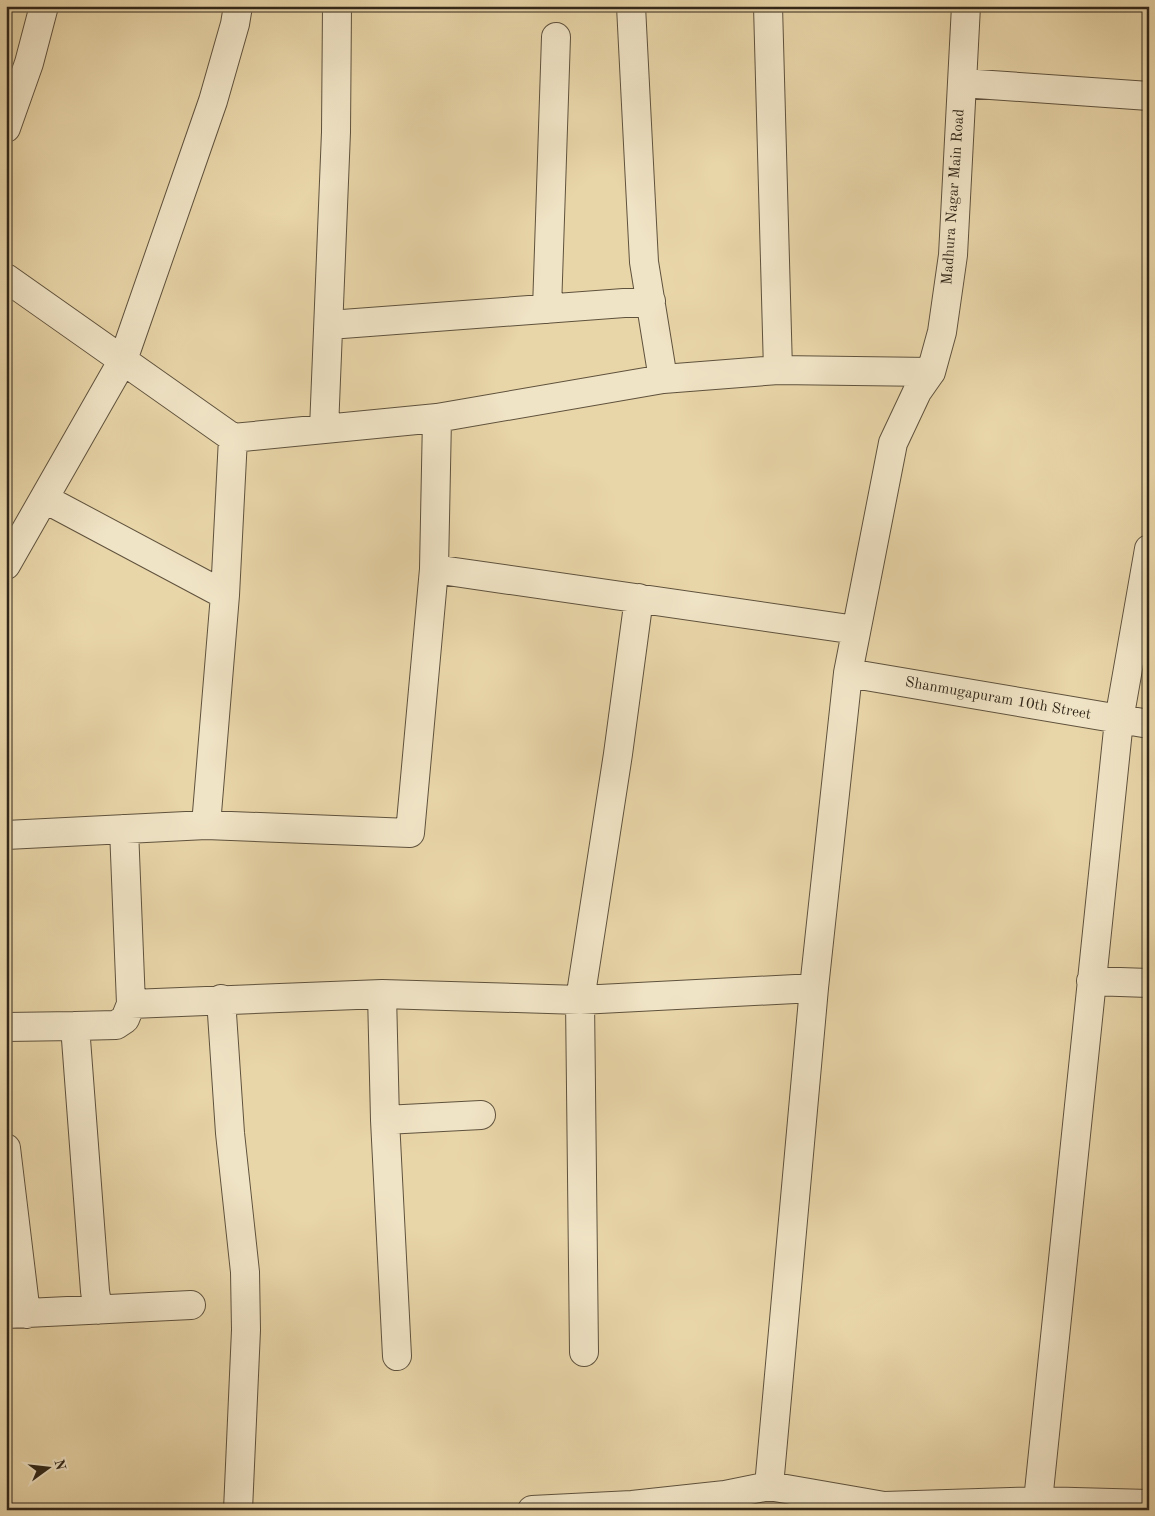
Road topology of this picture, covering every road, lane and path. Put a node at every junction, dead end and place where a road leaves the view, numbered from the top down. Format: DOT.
graph roads {
  1 [pos="44,6"];
  2 [pos="238,6"];
  3 [pos="336,6"];
  4 [pos="631,6"];
  5 [pos="768,6"];
  6 [pos="966,6"];
  7 [pos="556,37"];
  8 [pos="962,84"];
  9 [pos="1149,96"];
  10 [pos="6,128"];
  11 [pos="6,278"];
  12 [pos="651,301"];
  13 [pos="548,309"];
  14 [pos="329,325"];
  15 [pos="123,360"];
  16 [pos="778,370"];
  17 [pos="931,372"];
  18 [pos="663,380"];
  19 [pos="437,418"];
  20 [pos="324,429"];
  21 [pos="233,438"];
  22 [pos="45,499"];
  23 [pos="1149,549"];
  24 [pos="6,565"];
  25 [pos="434,570"];
  26 [pos="225,595"];
  27 [pos="639,598"];
  28 [pos="856,630"];
  29 [pos="848,673"];
  30 [pos="1118,720"];
  31 [pos="1149,724"];
  32 [pos="206,825"];
  33 [pos="124,829"];
  34 [pos="6,834"];
  35 [pos="1091,981"];
  36 [pos="1149,983"];
  37 [pos="814,988"];
  38 [pos="382,994"];
  39 [pos="221,999"];
  40 [pos="580,1000"];
  41 [pos="131,1004"];
  42 [pos="75,1026"];
  43 [pos="6,1027"];
  44 [pos="481,1115"];
  45 [pos="385,1120"];
  46 [pos="6,1148"];
  47 [pos="191,1305"];
  48 [pos="98,1310"];
  49 [pos="16,1314"];
  50 [pos="584,1352"];
  51 [pos="397,1356"];
  52 [pos="769,1486"];
  53 [pos="1038,1501"];
  54 [pos="1149,1504"];
  55 [pos="633,1508"];
  56 [pos="884,1508"];
  57 [pos="238,1510"];
  58 [pos="532,1510"];
  1 -- 10 [label="street"];
  2 -- 15 [label="street"];
  3 -- 14 [label="street"];
  4 -- 12 [label="street"];
  5 -- 16 [label="street"];
  6 -- 8 [label="street, Madhura Nagar Main Road"];
  7 -- 13 [label="street"];
  8 -- 9 [label="street"];
  8 -- 17 [label="street, Madhura Nagar Main Road"];
  11 -- 15 [label="street"];
  12 -- 13 [label="street"];
  12 -- 18 [label="street"];
  13 -- 14 [label="street"];
  14 -- 20 [label="street"];
  15 -- 21 [label="street"];
  15 -- 22 [label="street"];
  16 -- 17 [label="street"];
  16 -- 18 [label="street"];
  17 -- 28 [label="street, Madhura Nagar Main Road"];
  18 -- 19 [label="street"];
  19 -- 20 [label="street"];
  19 -- 25 [label="street"];
  20 -- 21 [label="street"];
  21 -- 26 [label="street"];
  22 -- 24 [label="street"];
  22 -- 26 [label="street"];
  23 -- 30 [label="street"];
  25 -- 27 [label="street"];
  25 -- 32 [label="street"];
  26 -- 32 [label="street"];
  27 -- 28 [label="street"];
  27 -- 40 [label="street"];
  28 -- 29 [label="street, Madhura Nagar Main Road"];
  29 -- 30 [label="street, Shanmugapuram 10th Street"];
  29 -- 37 [label="street, Madhura Nagar Main Road"];
  30 -- 31 [label="street, Shanmugapuram 10th Street"];
  30 -- 35 [label="street"];
  32 -- 33 [label="street"];
  33 -- 34 [label="street"];
  33 -- 41 [label="street"];
  35 -- 36 [label="street"];
  35 -- 53 [label="street"];
  37 -- 40 [label="street"];
  37 -- 52 [label="street, Madhura Nagar Main Road"];
  38 -- 39 [label="street"];
  38 -- 40 [label="street"];
  38 -- 45 [label="street"];
  39 -- 41 [label="street"];
  39 -- 57 [label="street"];
  40 -- 50 [label="street"];
  41 -- 42 [label="street"];
  42 -- 43 [label="street"];
  42 -- 48 [label="street"];
  44 -- 45 [label="street"];
  45 -- 51 [label="street"];
  46 -- 49 [label="street"];
  47 -- 48 [label="street"];
  48 -- 49 [label="street"];
  52 -- 55 [label="street"];
  52 -- 56 [label="street"];
  53 -- 54 [label="street"];
  53 -- 56 [label="street"];
  55 -- 58 [label="street"];
}
